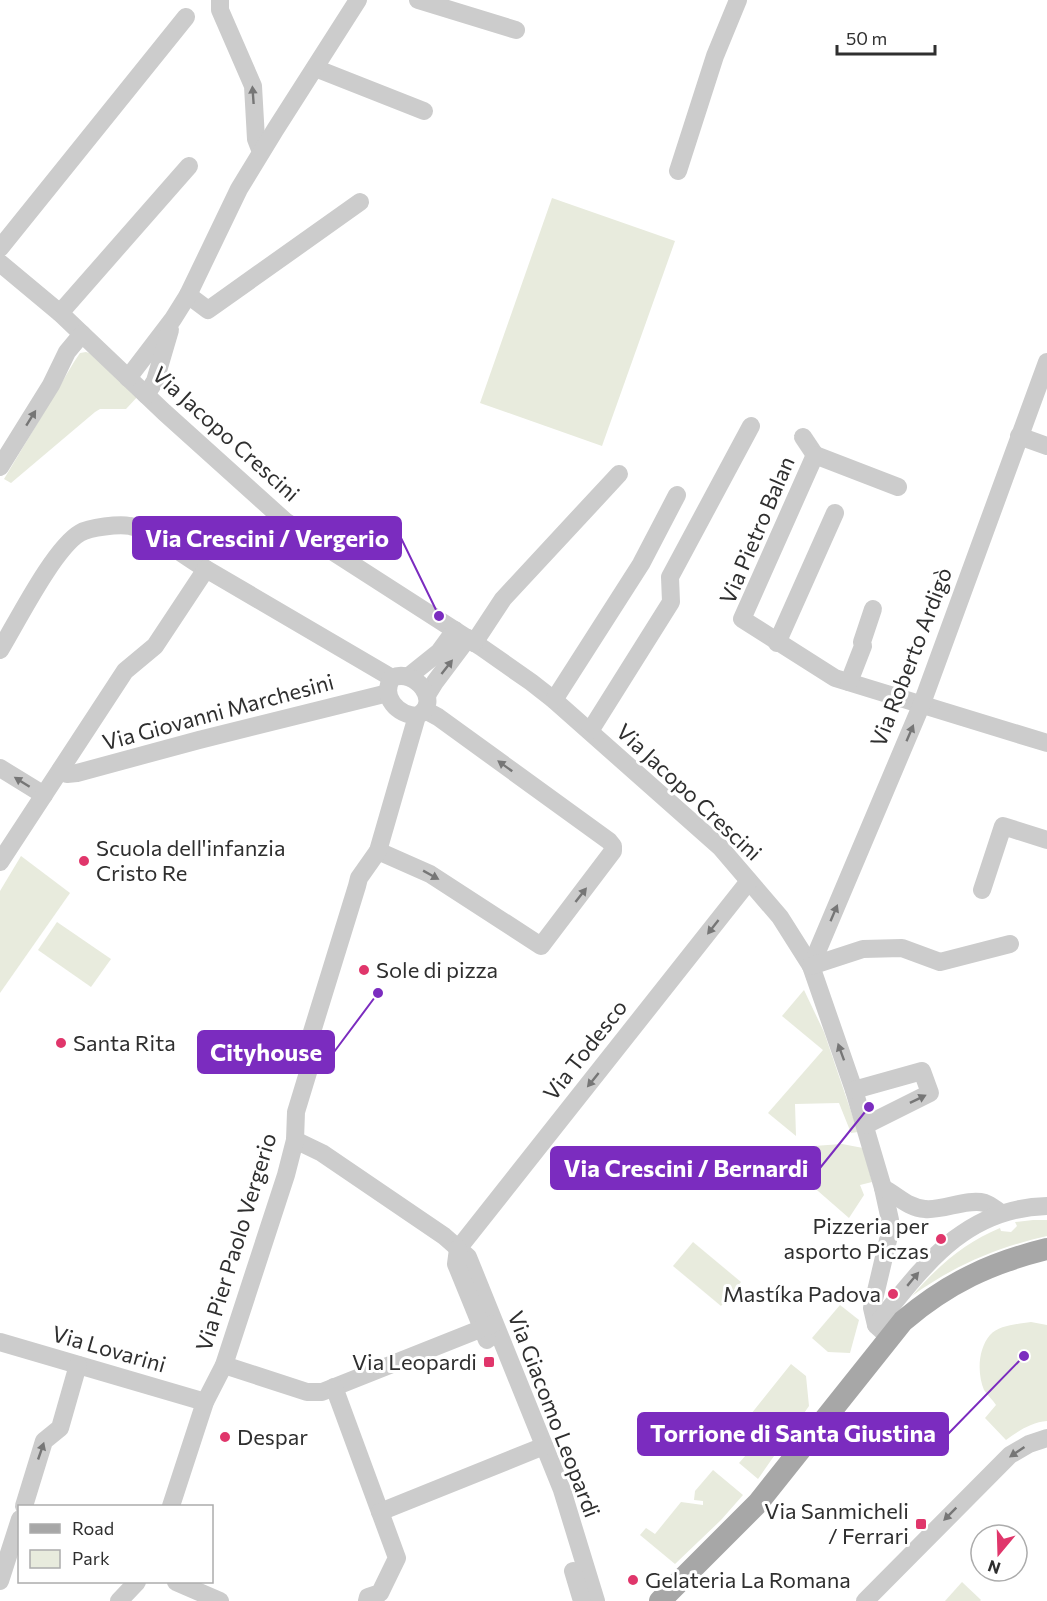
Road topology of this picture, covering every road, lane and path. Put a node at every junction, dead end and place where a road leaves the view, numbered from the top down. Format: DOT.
graph roads {
  1 [pos="220,0"];
  2 [pos="358,0"];
  3 [pos="418,0"];
  4 [pos="738,0"];
  5 [pos="186,17"];
  6 [pos="516,30"];
  7 [pos="315,68"];
  8 [pos="424,111"];
  9 [pos="261,152"];
  10 [pos="189,166"];
  11 [pos="678,171"];
  12 [pos="360,202"];
  13 [pos="0,248"];
  14 [pos="0,263"];
  15 [pos="188,295"];
  16 [pos="60,313"];
  17 [pos="173,319"];
  18 [pos="82,334"];
  19 [pos="1047,362"];
  20 [pos="128,378"];
  21 [pos="146,395"];
  22 [pos="751,426"];
  23 [pos="1021,430"];
  24 [pos="1047,434"];
  25 [pos="803,437"];
  26 [pos="1047,446"];
  27 [pos="815,455"];
  28 [pos="0,467"];
  29 [pos="620,474"];
  30 [pos="898,488"];
  31 [pos="677,495"];
  32 [pos="835,513"];
  33 [pos="206,569"];
  34 [pos="873,609"];
  35 [pos="465,637"];
  36 [pos="777,643"];
  37 [pos="0,650"];
  38 [pos="396,682"];
  39 [pos="849,682"];
  40 [pos="554,700"];
  41 [pos="921,706"];
  42 [pos="423,707"];
  43 [pos="590,731"];
  44 [pos="1047,743"];
  45 [pos="0,768"];
  46 [pos="61,769"];
  47 [pos="44,795"];
  48 [pos="1047,840"];
  49 [pos="378,851"];
  50 [pos="0,862"];
  51 [pos="749,881"];
  52 [pos="982,890"];
  53 [pos="1010,944"];
  54 [pos="811,966"];
  55 [pos="854,1090"];
  56 [pos="866,1125"];
  57 [pos="295,1140"];
  58 [pos="883,1188"];
  59 [pos="1047,1206"];
  60 [pos="1001,1213"];
  61 [pos="458,1249"];
  62 [pos="1047,1250"];
  63 [pos="488,1326"];
  64 [pos="882,1331"];
  65 [pos="0,1342"];
  66 [pos="78,1365"];
  67 [pos="224,1365"];
  68 [pos="334,1387"];
  69 [pos="205,1402"];
  70 [pos="1047,1438"];
  71 [pos="538,1448"];
  72 [pos="24,1505"];
  73 [pos="171,1505"];
  74 [pos="380,1512"];
  75 [pos="18,1525"];
  76 [pos="0,1581"];
  77 [pos="135,1583"];
  78 [pos="180,1583"];
  79 [pos="119,1601"];
  80 [pos="220,1601"];
  81 [pos="367,1601"];
  82 [pos="582,1601"];
  83 [pos="596,1601"];
  84 [pos="660,1601"];
  85 [pos="865,1601"];
  9 -- 1 [label="street, one-way"];
  2 -- 7 [label="street"];
  3 -- 6 [label="street"];
  4 -- 11 [label="street"];
  5 -- 13 [label="street"];
  7 -- 8 [label="street"];
  7 -- 9 [label="street"];
  9 -- 15 [label="street"];
  10 -- 16 [label="street"];
  12 -- 15 [label="street"];
  14 -- 16 [label="street, Via Jacopo Crescini"];
  15 -- 17 [label="street"];
  16 -- 18 [label="street, Via Jacopo Crescini"];
  17 -- 20 [label="street"];
  17 -- 21 [label="street"];
  18 -- 20 [label="street, Via Jacopo Crescini"];
  28 -- 18 [label="street, one-way"];
  19 -- 23 [label="street, Via Roberto Ardigò"];
  20 -- 21 [label="street, Via Jacopo Crescini"];
  21 -- 35 [label="street, Via Jacopo Crescini"];
  22 -- 43 [label="street"];
  23 -- 24 [label="street"];
  23 -- 26 [label="street"];
  23 -- 41 [label="street, Via Roberto Ardigò"];
  25 -- 27 [label="street, Via Pietro Balan"];
  27 -- 30 [label="street, Via Pietro Balan"];
  27 -- 36 [label="street, Via Pietro Balan"];
  29 -- 35 [label="street"];
  31 -- 40 [label="street"];
  32 -- 36 [label="street"];
  33 -- 37 [label="street"];
  33 -- 38 [label="street"];
  33 -- 46 [label="street"];
  34 -- 39 [label="street"];
  35 -- 38 [label="street"];
  35 -- 40 [label="street, Via Jacopo Crescini"];
  42 -- 35 [label="street, Via Pier Paolo Vergerio, one-way"];
  36 -- 39 [label="street, Via Pietro Balan"];
  38 -- 42 [label="street"];
  38 -- 42 [label="street"];
  38 -- 46 [label="street, Via Giovanni Marchesini"];
  39 -- 41 [label="street, Via Pietro Balan"];
  40 -- 43 [label="street, Via Jacopo Crescini"];
  41 -- 44 [label="street, Via Pietro Balan"];
  54 -- 41 [label="street, Via Roberto Ardigò, one-way"];
  42 -- 49 [label="street, Via Pier Paolo Vergerio"];
  49 -- 42 [label="street, one-way"];
  43 -- 51 [label="street, Via Jacopo Crescini"];
  47 -- 45 [label="street, one-way"];
  46 -- 47 [label="street"];
  47 -- 50 [label="street"];
  48 -- 52 [label="street"];
  49 -- 57 [label="street, Via Pier Paolo Vergerio"];
  51 -- 54 [label="street, Via Jacopo Crescini"];
  51 -- 61 [label="street, Via Todesco, one-way"];
  53 -- 54 [label="street"];
  55 -- 54 [label="street, Via Jacopo Crescini, one-way"];
  55 -- 56 [label="street, Via Jacopo Crescini"];
  56 -- 55 [label="street, one-way"];
  56 -- 58 [label="street, Via Jacopo Crescini"];
  57 -- 61 [label="street"];
  57 -- 67 [label="street, Via Pier Paolo Vergerio"];
  58 -- 60 [label="street"];
  58 -- 64 [label="street, Via Jacopo Crescini"];
  59 -- 60 [label="street"];
  64 -- 60 [label="street, one-way"];
  61 -- 63 [label="street, Via Giacomo Leopardi"];
  62 -- 64 [label="main road"];
  63 -- 68 [label="street"];
  63 -- 71 [label="street, Via Giacomo Leopardi"];
  64 -- 84 [label="main road"];
  65 -- 66 [label="street, Via Lovarini"];
  66 -- 69 [label="street, Via Lovarini"];
  72 -- 66 [label="street, one-way"];
  67 -- 68 [label="street"];
  67 -- 69 [label="street, Via Pier Paolo Vergerio"];
  68 -- 74 [label="street"];
  69 -- 73 [label="street, Via Pier Paolo Vergerio"];
  70 -- 85 [label="street, one-way"];
  71 -- 74 [label="street"];
  71 -- 82 [label="street, Via Giacomo Leopardi"];
  71 -- 83 [label="street, Via Giacomo Leopardi"];
  74 -- 81 [label="street"];
  75 -- 76 [label="street"];
  77 -- 79 [label="street"];
  78 -- 80 [label="street"];
}
